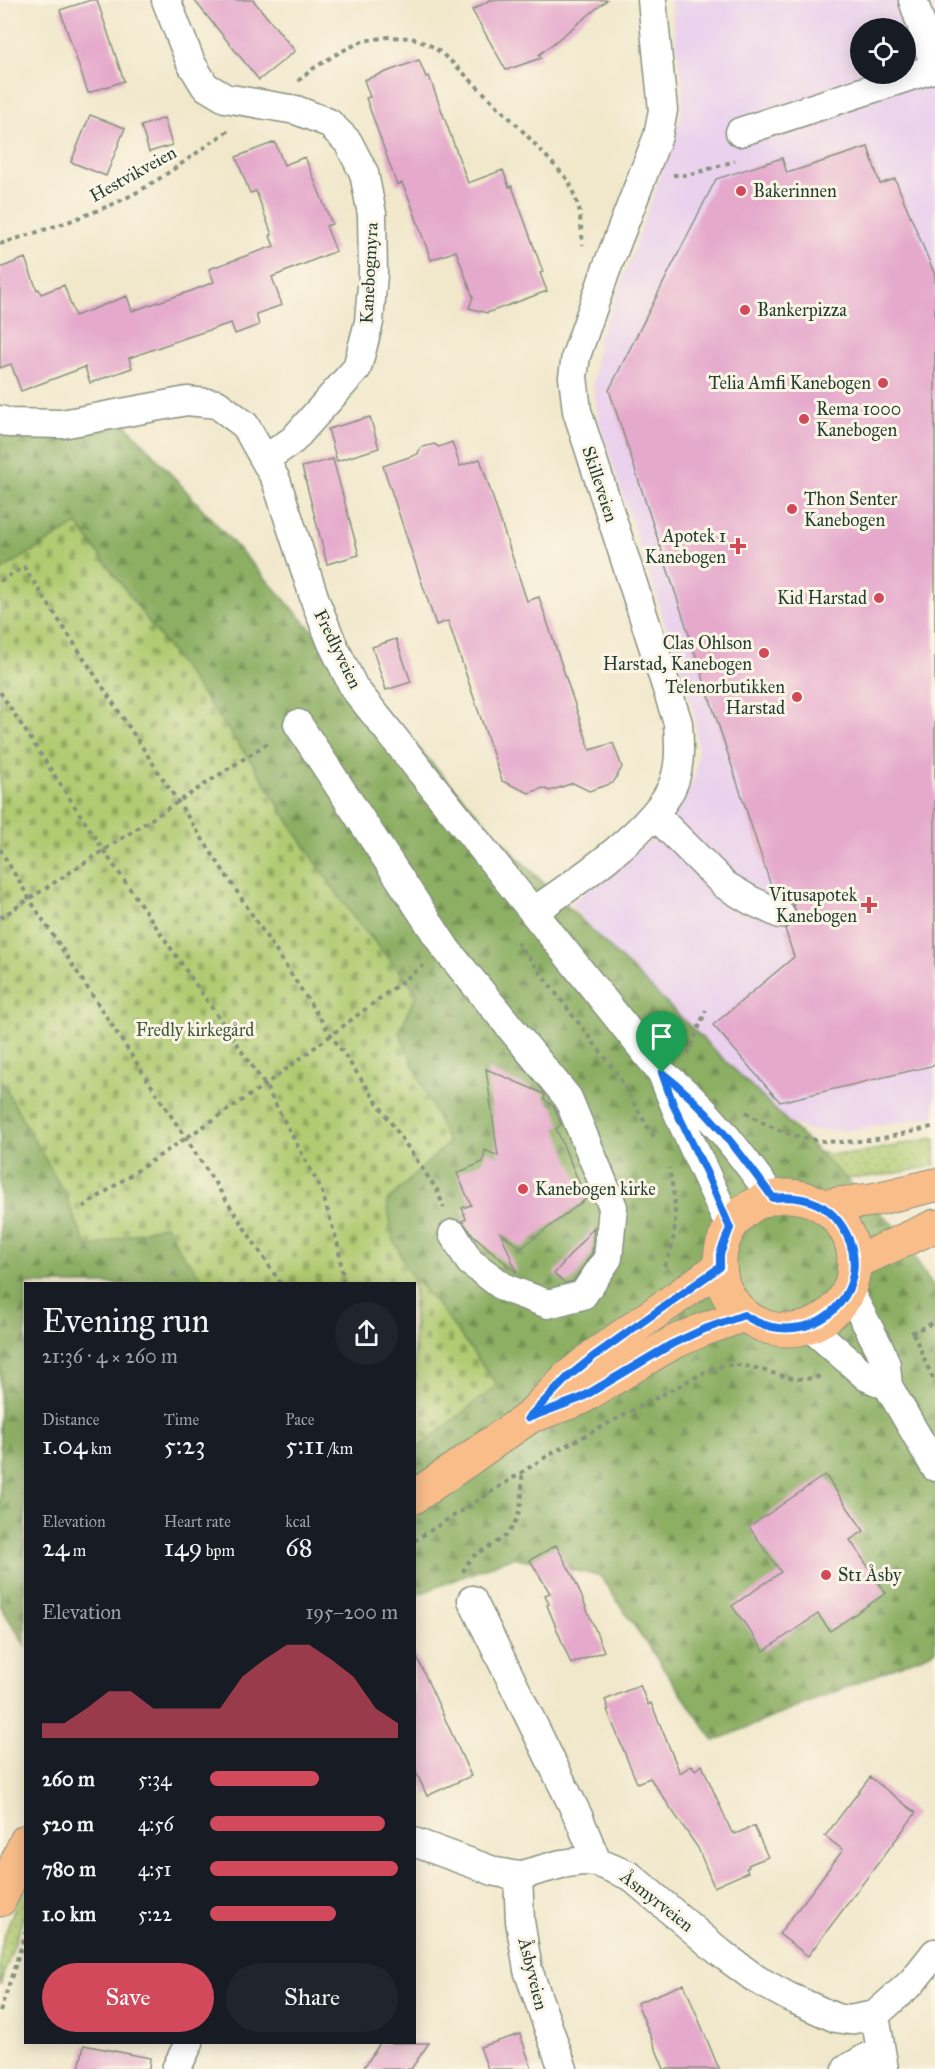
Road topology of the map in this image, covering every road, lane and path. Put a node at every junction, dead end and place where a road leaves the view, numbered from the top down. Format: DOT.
graph roads {
  1 [pos="166,0"];
  2 [pos="652,0"];
  3 [pos="914,0"];
  4 [pos="935,67"];
  5 [pos="267,106"];
  6 [pos="740,132"];
  7 [pos="669,174"];
  8 [pos="0,244"];
  9 [pos="585,250"];
  10 [pos="0,420"];
  11 [pos="266,459"];
  12 [pos="0,581"];
  13 [pos="0,692"];
  14 [pos="298,724"];
  15 [pos="271,741"];
  16 [pos="177,803"];
  17 [pos="654,814"];
  18 [pos="0,849"];
  19 [pos="104,851"];
  20 [pos="30,900"];
  21 [pos="534,911"];
  22 [pos="780,914"];
  23 [pos="0,918"];
  24 [pos="512,936"];
  25 [pos="446,949"];
  26 [pos="706,1010"];
  27 [pos="331,1035"];
  28 [pos="682,1048"];
  29 [pos="688,1054"];
  30 [pos="696,1062"];
  31 [pos="662,1073"];
  32 [pos="265,1085"];
  33 [pos="742,1109"];
  34 [pos="935,1126"];
  35 [pos="187,1138"];
  36 [pos="657,1143"];
  37 [pos="668,1162"];
  38 [pos="935,1185"];
  39 [pos="773,1198"];
  40 [pos="822,1206"];
  41 [pos="84,1207"];
  42 [pos="935,1226"];
  43 [pos="730,1228"];
  44 [pos="453,1234"];
  45 [pos="720,1267"];
  46 [pos="661,1271"];
  47 [pos="851,1276"];
  48 [pos="280,1282"];
  49 [pos="344,1282"];
  50 [pos="744,1315"];
  51 [pos="935,1322"];
  52 [pos="809,1326"];
  53 [pos="827,1373"];
  54 [pos="935,1383"];
  55 [pos="888,1386"];
  56 [pos="528,1418"];
  57 [pos="935,1467"];
  58 [pos="522,1473"];
  59 [pos="416,1496"];
  60 [pos="416,1540"];
  61 [pos="472,1600"];
  62 [pos="416,1843"];
  63 [pos="24,1846"];
  64 [pos="597,1863"];
  65 [pos="518,1876"];
  66 [pos="0,1900"];
  67 [pos="24,1938"];
  68 [pos="935,1953"];
  69 [pos="0,2012"];
  70 [pos="875,2015"];
  71 [pos="188,2044"];
  72 [pos="882,2060"];
  73 [pos="176,2069"];
  74 [pos="563,2069"];
  75 [pos="847,2069"];
  1 -- 5 [label="street, Kanebogmyra"];
  2 -- 17 [label="street, Skilleveien"];
  3 -- 4 [label="street"];
  4 -- 6 [label="street"];
  5 -- 8 [label="path, Hestvikveien"];
  5 -- 9 [label="path, Hestvikveien"];
  5 -- 11 [label="street, Kanebogmyra"];
  6 -- 7 [label="path"];
  10 -- 11 [label="street, Fredlyveien"];
  11 -- 21 [label="street, Fredlyveien"];
  12 -- 16 [label="path"];
  13 -- 19 [label="path"];
  14 -- 25 [label="street"];
  15 -- 16 [label="path"];
  16 -- 19 [label="path"];
  16 -- 27 [label="path"];
  17 -- 21 [label="street, Skilleveien"];
  17 -- 22 [label="street"];
  18 -- 20 [label="path"];
  19 -- 20 [label="path"];
  19 -- 32 [label="path"];
  20 -- 23 [label="path"];
  20 -- 35 [label="path"];
  21 -- 31 [label="street, Fredlyveien"];
  24 -- 36 [label="path"];
  25 -- 27 [label="path"];
  25 -- 44 [label="street"];
  26 -- 29 [label="path"];
  27 -- 32 [label="path"];
  27 -- 44 [label="path"];
  28 -- 29 [label="path"];
  29 -- 30 [label="path"];
  31 -- 39 [label="street, Fredlyveien"];
  31 -- 43 [label="street, Fredlyveien"];
  32 -- 35 [label="path"];
  32 -- 49 [label="path"];
  33 -- 34 [label="path"];
  35 -- 41 [label="path"];
  35 -- 48 [label="path"];
  37 -- 46 [label="path"];
  38 -- 40 [label="main road"];
  39 -- 40 [label="main road"];
  39 -- 43 [label="main road"];
  40 -- 47 [label="main road"];
  42 -- 47 [label="main road"];
  43 -- 45 [label="main road"];
  45 -- 50 [label="main road"];
  45 -- 56 [label="main road"];
  47 -- 52 [label="main road"];
  47 -- 55 [label="street"];
  50 -- 52 [label="main road"];
  50 -- 56 [label="main road"];
  51 -- 54 [label="path"];
  52 -- 55 [label="street"];
  53 -- 58 [label="path"];
  55 -- 57 [label="street"];
  56 -- 59 [label="main road"];
  58 -- 60 [label="path"];
  58 -- 61 [label="path"];
  61 -- 64 [label="street"];
  62 -- 65 [label="street"];
  63 -- 66 [label="main road"];
  64 -- 65 [label="street"];
  64 -- 70 [label="street, Åsmyrveien"];
  65 -- 74 [label="street, Åsbyveien"];
  67 -- 69 [label="path"];
  68 -- 70 [label="street"];
  70 -- 72 [label="street"];
  71 -- 73 [label="street"];
  72 -- 75 [label="street"];
}
